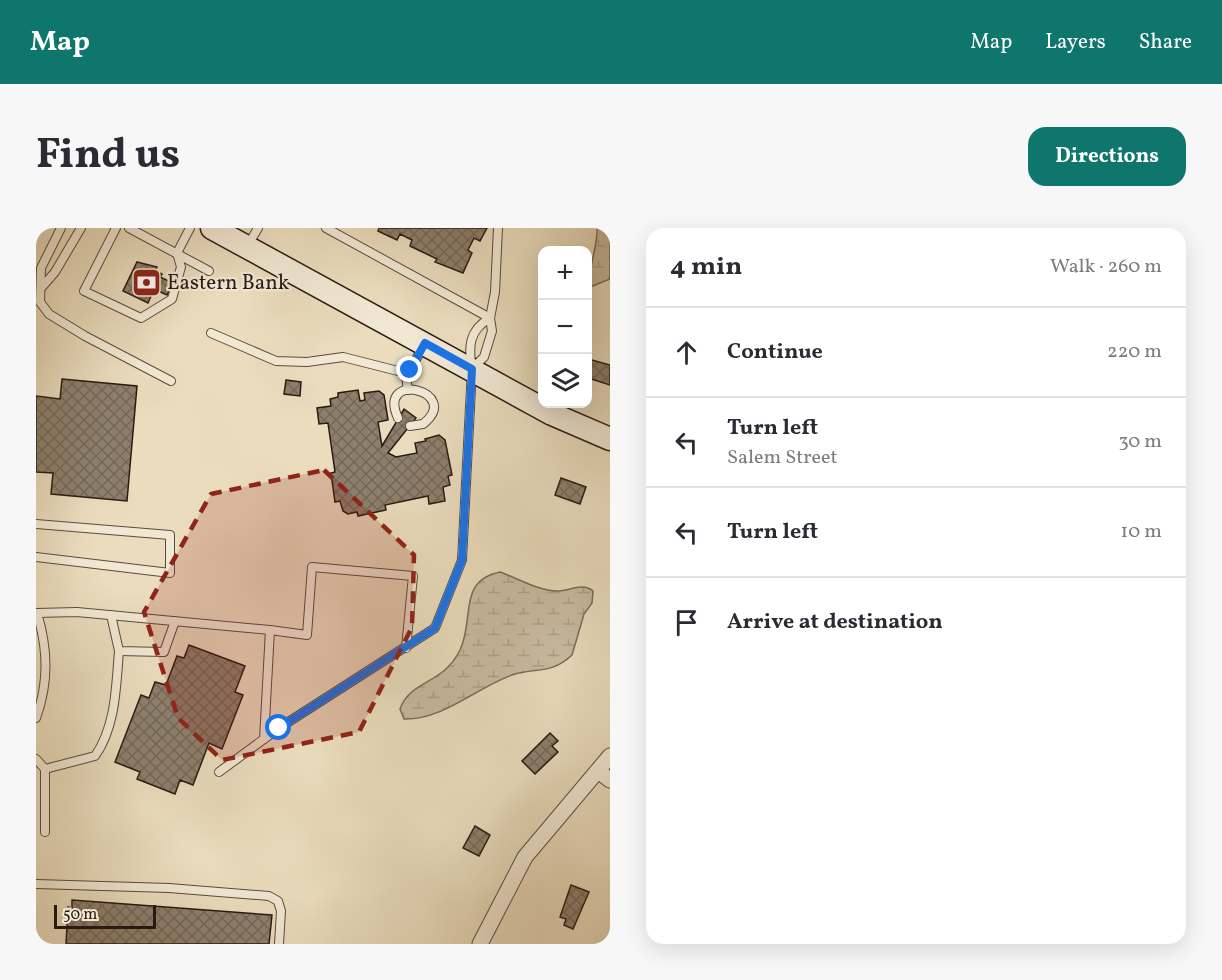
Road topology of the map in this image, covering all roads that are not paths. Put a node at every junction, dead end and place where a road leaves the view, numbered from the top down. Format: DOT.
graph roads {
  1 [pos="61,228"];
  2 [pos="81,228"];
  3 [pos="116,228"];
  4 [pos="129,228"];
  5 [pos="189,228"];
  6 [pos="326,228"];
  7 [pos="346,228"];
  8 [pos="498,228"];
  9 [pos="236,233"];
  10 [pos="341,238"];
  11 [pos="177,253"];
  12 [pos="209,271"];
  13 [pos="42,287"];
  14 [pos="490,318"];
  15 [pos="211,333"];
  16 [pos="425,343"];
  17 [pos="472,369"];
  18 [pos="405,370"];
  19 [pos="171,381"];
  20 [pos="408,390"];
  21 [pos="398,418"];
  22 [pos="410,426"];
  23 [pos="610,439"];
  24 [pos="36,525"];
  25 [pos="36,557"];
  26 [pos="36,613"];
  27 [pos="111,615"];
  28 [pos="175,621"];
  29 [pos="270,630"];
  30 [pos="406,648"];
  31 [pos="119,651"];
  32 [pos="36,718"];
  33 [pos="264,739"];
  34 [pos="610,756"];
  35 [pos="36,759"];
  36 [pos="45,769"];
  37 [pos="219,772"];
  38 [pos="604,776"];
  39 [pos="45,832"];
  40 [pos="36,884"];
  41 [pos="279,944"];
  42 [pos="480,944"];
  1 -- 13 [label="lane"];
  2 -- 13 [label="lane"];
  3 -- 11 [label="lane"];
  4 -- 11 [label="lane"];
  5 -- 11 [label="lane"];
  6 -- 10 [label="lane"];
  7 -- 10 [label="lane"];
  8 -- 14 [label="lane"];
  9 -- 16 [label="main road"];
  10 -- 14 [label="lane"];
  11 -- 12 [label="lane"];
  13 -- 19 [label="lane"];
  14 -- 17 [label="lane"];
  14 -- 17 [label="lane"];
  15 -- 18 [label="lane"];
  16 -- 17 [label="main road"];
  16 -- 18 [label="lane"];
  17 -- 23 [label="main road"];
  17 -- 30 [label="lane"];
  18 -- 20 [label="lane"];
  20 -- 21 [label="lane"];
  20 -- 22 [label="lane"];
  24 -- 25 [label="lane"];
  26 -- 27 [label="lane"];
  26 -- 32 [label="lane"];
  27 -- 28 [label="lane"];
  27 -- 31 [label="lane"];
  28 -- 29 [label="lane"];
  28 -- 31 [label="lane"];
  29 -- 30 [label="lane"];
  29 -- 33 [label="lane"];
  30 -- 33 [label="lane"];
  31 -- 36 [label="lane"];
  33 -- 37 [label="lane"];
  34 -- 38 [label="street"];
  35 -- 36 [label="lane"];
  36 -- 39 [label="lane"];
  38 -- 42 [label="street"];
  40 -- 41 [label="lane"];
}
